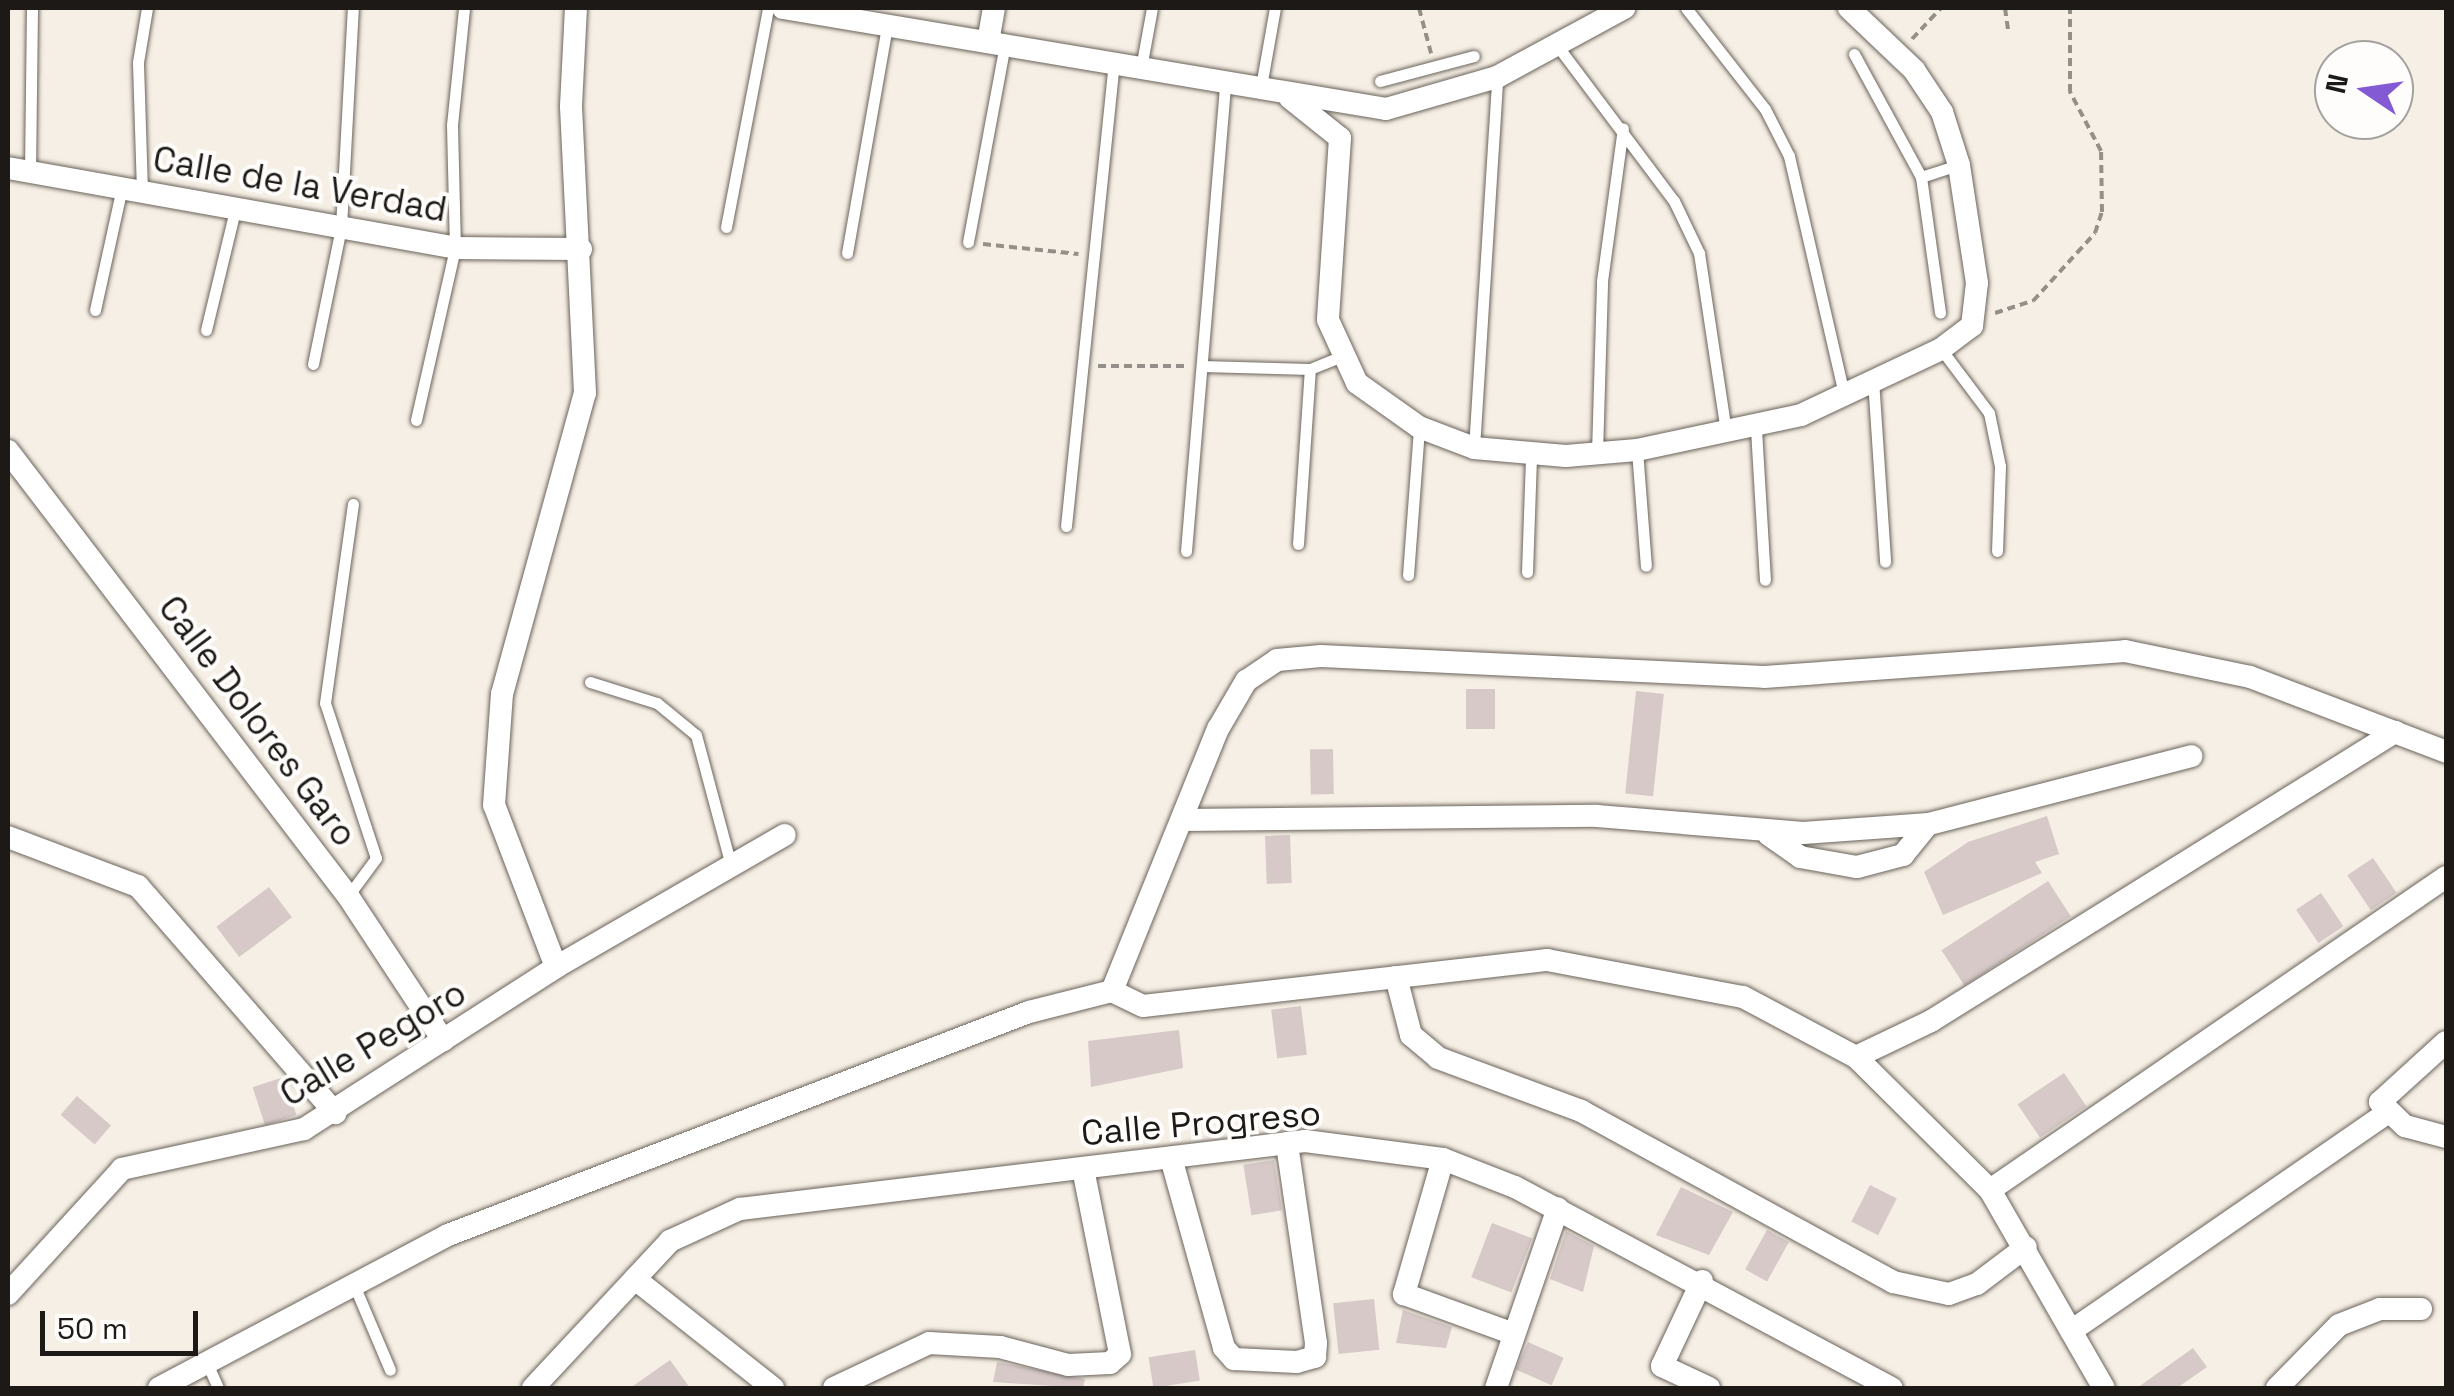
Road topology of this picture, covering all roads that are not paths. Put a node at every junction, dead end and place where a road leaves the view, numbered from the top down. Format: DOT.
graph roads {
  1 [pos="32,8"];
  2 [pos="147,8"];
  3 [pos="352,8"];
  4 [pos="464,8"];
  5 [pos="576,8"];
  6 [pos="768,8"];
  7 [pos="784,8"];
  8 [pos="994,8"];
  9 [pos="1152,8"];
  10 [pos="1275,8"];
  11 [pos="1624,8"];
  12 [pos="1686,8"];
  13 [pos="1849,8"];
  14 [pos="1596,14"];
  15 [pos="886,25"];
  16 [pos="996,44"];
  17 [pos="1556,44"];
  18 [pos="1854,54"];
  19 [pos="1474,56"];
  20 [pos="1114,64"];
  21 [pos="1141,68"];
  22 [pos="1440,71"];
  23 [pos="1497,76"];
  24 [pos="1380,82"];
  25 [pos="1225,84"];
  26 [pos="1260,92"];
  27 [pos="1448,97"];
  28 [pos="1290,98"];
  29 [pos="1623,128"];
  30 [pos="1959,165"];
  31 [pos="13,170"];
  32 [pos="1921,177"];
  33 [pos="132,189"];
  34 [pos="235,210"];
  35 [pos="342,227"];
  36 [pos="726,227"];
  37 [pos="968,242"];
  38 [pos="455,248"];
  39 [pos="581,249"];
  40 [pos="847,252"];
  41 [pos="95,310"];
  42 [pos="1940,313"];
  43 [pos="206,330"];
  44 [pos="1940,349"];
  45 [pos="1339,357"];
  46 [pos="313,364"];
  47 [pos="1202,366"];
  48 [pos="1310,369"];
  49 [pos="1873,379"];
  50 [pos="1844,394"];
  51 [pos="416,420"];
  52 [pos="1418,427"];
  53 [pos="1756,429"];
  54 [pos="1726,434"];
  55 [pos="1474,448"];
  56 [pos="1637,450"];
  57 [pos="8,451"];
  58 [pos="1597,453"];
  59 [pos="1531,454"];
  60 [pos="353,504"];
  61 [pos="1066,526"];
  62 [pos="1298,544"];
  63 [pos="1186,550"];
  64 [pos="1997,551"];
  65 [pos="1885,562"];
  66 [pos="1646,566"];
  67 [pos="1527,572"];
  68 [pos="1408,575"];
  69 [pos="1766,580"];
  70 [pos="590,682"];
  71 [pos="2395,732"];
  72 [pos="2446,752"];
  73 [pos="2191,756"];
  74 [pos="1183,820"];
  75 [pos="1926,824"];
  76 [pos="1769,834"];
  77 [pos="785,835"];
  78 [pos="8,837"];
  79 [pos="731,866"];
  80 [pos="2446,877"];
  81 [pos="348,896"];
  82 [pos="556,967"];
  83 [pos="1396,977"];
  84 [pos="1112,991"];
  85 [pos="443,1040"];
  86 [pos="2446,1042"];
  87 [pos="1856,1057"];
  88 [pos="336,1113"];
  89 [pos="2386,1114"];
  90 [pos="2446,1137"];
  91 [pos="1287,1143"];
  92 [pos="1171,1158"];
  93 [pos="1443,1159"];
  94 [pos="1083,1169"];
  95 [pos="1990,1190"];
  96 [pos="1558,1208"];
  97 [pos="2026,1247"];
  98 [pos="635,1279"];
  99 [pos="1702,1281"];
  100 [pos="354,1285"];
  101 [pos="8,1294"];
  102 [pos="2421,1308"];
  103 [pos="2071,1331"];
  104 [pos="1514,1334"];
  105 [pos="207,1363"];
  106 [pos="390,1370"];
  107 [pos="159,1388"];
  108 [pos="218,1388"];
  109 [pos="532,1388"];
  110 [pos="773,1388"];
  111 [pos="834,1388"];
  112 [pos="1496,1388"];
  113 [pos="1709,1388"];
  114 [pos="1892,1388"];
  115 [pos="2104,1388"];
  116 [pos="2277,1388"];
  1 -- 31 [label="lane"];
  2 -- 33 [label="lane"];
  3 -- 35 [label="lane"];
  4 -- 38 [label="lane"];
  5 -- 39 [label="street"];
  6 -- 36 [label="lane"];
  7 -- 15 [label="street"];
  8 -- 16 [label="street"];
  9 -- 21 [label="lane"];
  10 -- 26 [label="lane"];
  11 -- 14 [label="street"];
  12 -- 50 [label="lane"];
  13 -- 30 [label="street"];
  14 -- 17 [label="street"];
  15 -- 16 [label="street"];
  15 -- 40 [label="lane"];
  16 -- 20 [label="street"];
  16 -- 37 [label="lane"];
  17 -- 23 [label="street"];
  17 -- 29 [label="lane"];
  18 -- 32 [label="lane"];
  19 -- 22 [label="lane"];
  20 -- 21 [label="street"];
  20 -- 61 [label="lane"];
  21 -- 25 [label="street"];
  22 -- 24 [label="lane"];
  22 -- 27 [label="lane"];
  23 -- 27 [label="street"];
  23 -- 55 [label="lane"];
  25 -- 26 [label="street"];
  25 -- 47 [label="lane"];
  26 -- 28 [label="street"];
  27 -- 28 [label="street"];
  28 -- 45 [label="street"];
  29 -- 54 [label="lane"];
  29 -- 58 [label="lane"];
  30 -- 32 [label="lane"];
  30 -- 44 [label="street"];
  31 -- 33 [label="street, Calle de la Verdad"];
  32 -- 42 [label="lane"];
  33 -- 34 [label="street, Calle de la Verdad"];
  33 -- 41 [label="lane"];
  34 -- 35 [label="street, Calle de la Verdad"];
  34 -- 43 [label="lane"];
  35 -- 38 [label="street, Calle de la Verdad"];
  35 -- 46 [label="lane"];
  38 -- 39 [label="street, Calle de la Verdad"];
  38 -- 51 [label="lane"];
  39 -- 82 [label="street"];
  44 -- 49 [label="street"];
  44 -- 64 [label="lane"];
  45 -- 48 [label="lane"];
  45 -- 52 [label="street"];
  47 -- 48 [label="lane"];
  47 -- 63 [label="lane"];
  48 -- 62 [label="lane"];
  49 -- 50 [label="street"];
  49 -- 65 [label="lane"];
  50 -- 53 [label="street"];
  52 -- 55 [label="street"];
  52 -- 68 [label="lane"];
  53 -- 54 [label="street"];
  53 -- 69 [label="lane"];
  54 -- 56 [label="street"];
  55 -- 59 [label="street"];
  56 -- 58 [label="street"];
  56 -- 66 [label="lane"];
  57 -- 81 [label="street, Calle Dolores Garo"];
  58 -- 59 [label="street"];
  59 -- 67 [label="lane"];
  60 -- 81 [label="lane"];
  70 -- 79 [label="lane"];
  71 -- 72 [label="street"];
  71 -- 74 [label="street"];
  71 -- 87 [label="street"];
  73 -- 75 [label="street"];
  74 -- 76 [label="street"];
  74 -- 84 [label="street"];
  75 -- 76 [label="street"];
  75 -- 76 [label="street"];
  77 -- 79 [label="street, Calle Pegoro"];
  78 -- 88 [label="street"];
  79 -- 82 [label="street, Calle Pegoro"];
  80 -- 95 [label="street"];
  81 -- 85 [label="street, Calle Dolores Garo"];
  82 -- 85 [label="street, Calle Pegoro"];
  83 -- 84 [label="street"];
  83 -- 87 [label="street"];
  83 -- 97 [label="street"];
  84 -- 100 [label="street"];
  85 -- 88 [label="street, Calle Pegoro"];
  86 -- 89 [label="street"];
  87 -- 95 [label="street"];
  88 -- 101 [label="street, Calle Pegoro"];
  89 -- 90 [label="street"];
  89 -- 103 [label="street"];
  91 -- 92 [label="street, Calle Progreso"];
  91 -- 92 [label="street"];
  91 -- 93 [label="street, Calle Progreso"];
  92 -- 94 [label="street, Calle Progreso"];
  93 -- 96 [label="street, Calle Progreso"];
  93 -- 104 [label="street"];
  94 -- 98 [label="street, Calle Progreso"];
  94 -- 111 [label="street"];
  95 -- 97 [label="street"];
  96 -- 99 [label="street, Calle Progreso"];
  96 -- 104 [label="street"];
  97 -- 103 [label="street"];
  98 -- 109 [label="street, Calle Progreso"];
  98 -- 110 [label="street"];
  99 -- 113 [label="street"];
  99 -- 114 [label="street, Calle Progreso"];
  100 -- 105 [label="street"];
  100 -- 106 [label="lane"];
  102 -- 116 [label="street"];
  103 -- 115 [label="street"];
  104 -- 112 [label="street"];
  105 -- 107 [label="street"];
  105 -- 108 [label="lane"];
}
